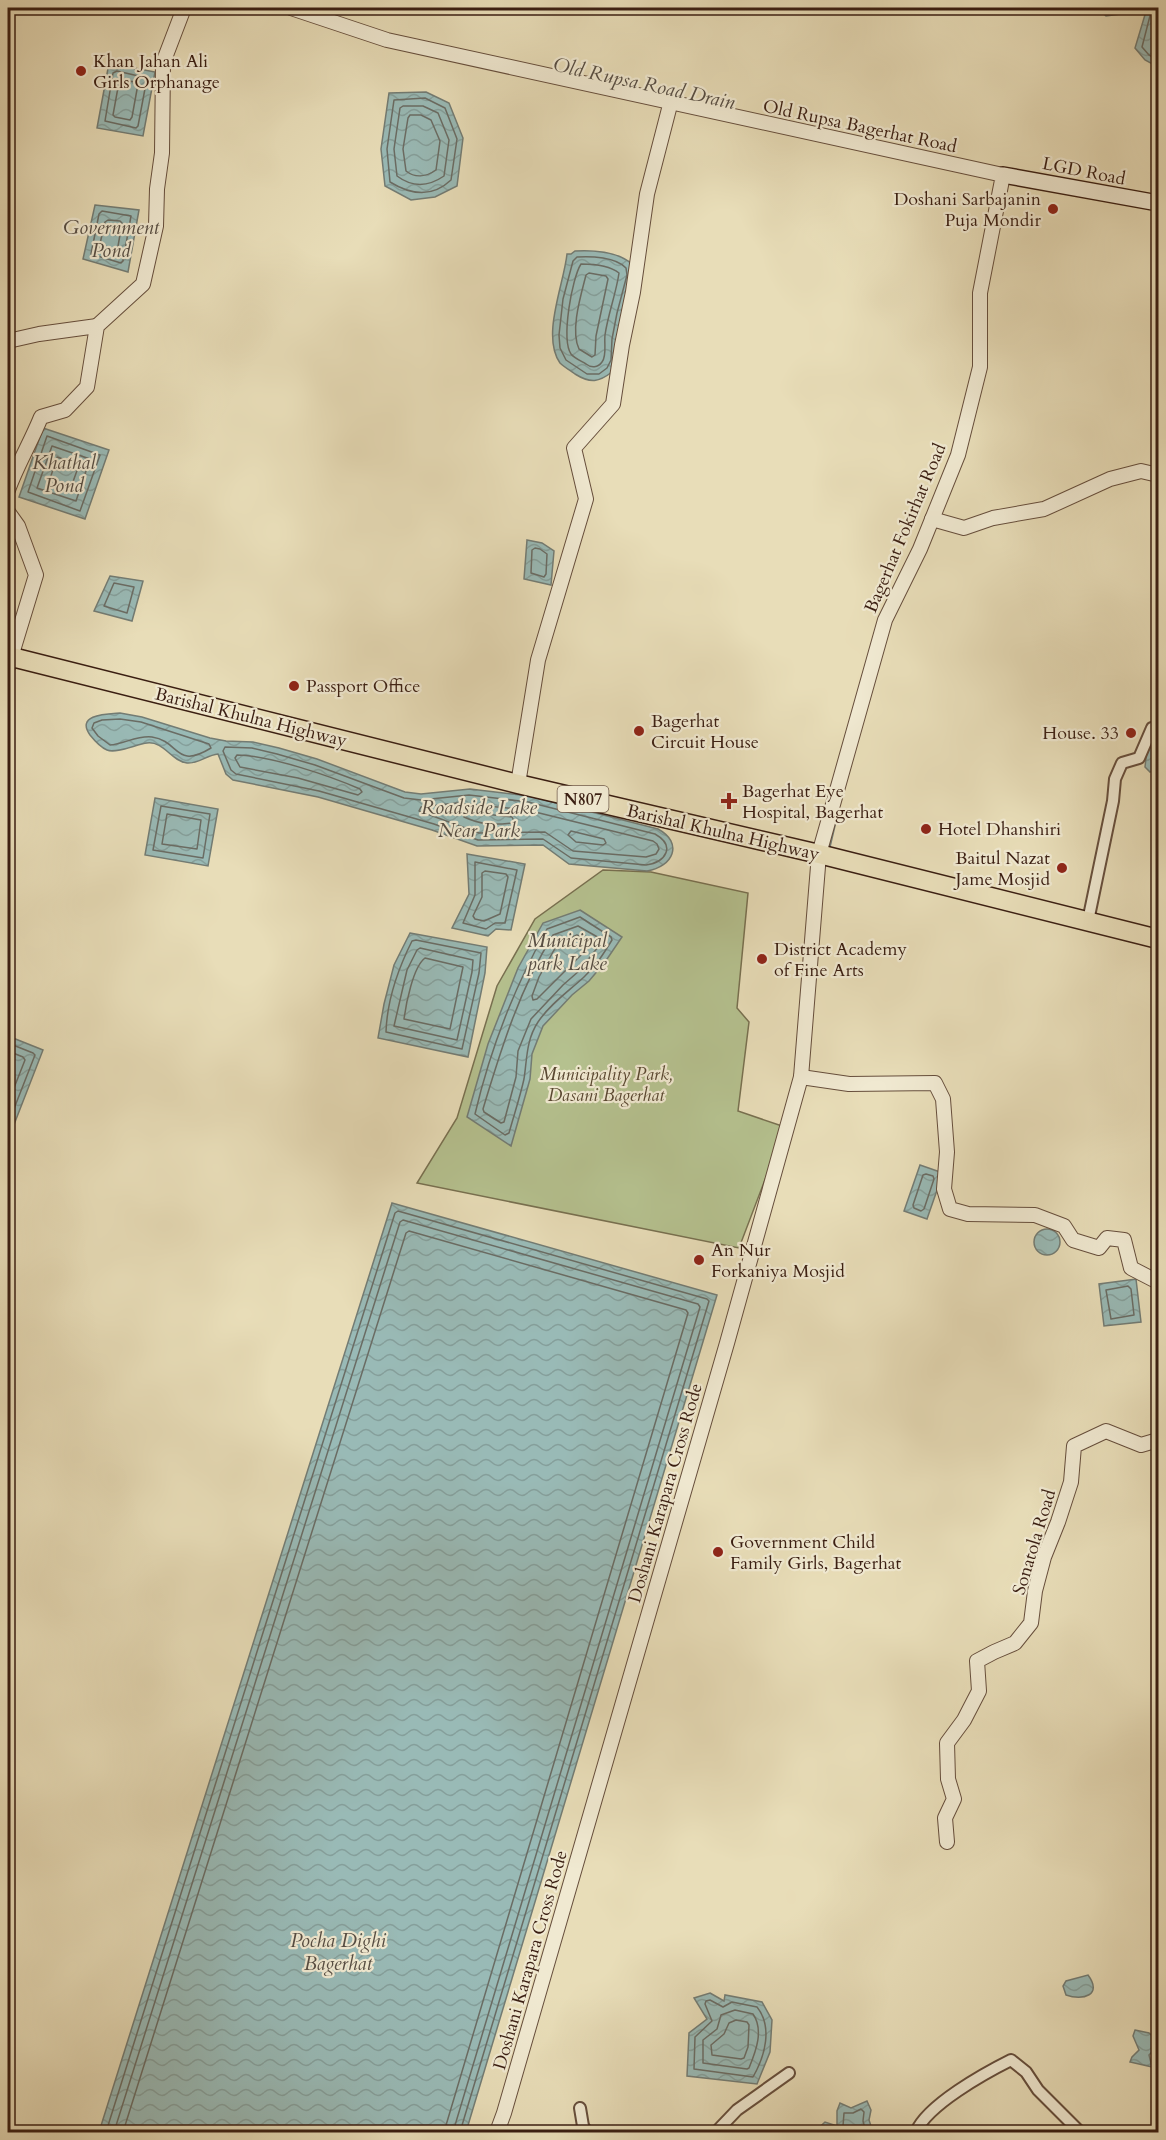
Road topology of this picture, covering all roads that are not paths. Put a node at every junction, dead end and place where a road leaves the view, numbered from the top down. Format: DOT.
graph roads {
  1 [pos="184,8"];
  2 [pos="291,8"];
  3 [pos="670,105"];
  4 [pos="1003,175"];
  5 [pos="1158,203"];
  6 [pos="97,326"];
  7 [pos="8,341"];
  8 [pos="1158,475"];
  9 [pos="8,490"];
  10 [pos="8,512"];
  11 [pos="932,519"];
  12 [pos="8,660"];
  13 [pos="1158,727"];
  14 [pos="518,784"];
  15 [pos="819,854"];
  16 [pos="1088,921"];
  17 [pos="1158,939"];
  18 [pos="801,1077"];
  19 [pos="1158,1282"];
  20 [pos="1158,1440"];
  21 [pos="947,1842"];
  22 [pos="789,2073"];
  23 [pos="580,2108"];
  24 [pos="497,2133"];
  25 [pos="587,2133"];
  26 [pos="716,2133"];
  27 [pos="916,2133"];
  28 [pos="1080,2133"];
  1 -- 6 [label="street"];
  2 -- 4 [label="street, Old Rupsa Bagerhat Road"];
  3 -- 14 [label="street"];
  4 -- 5 [label="main road, LGD Road"];
  4 -- 11 [label="street, Bagerhat Fokirhat Road"];
  6 -- 7 [label="street"];
  6 -- 9 [label="street"];
  8 -- 11 [label="street"];
  10 -- 12 [label="street"];
  11 -- 15 [label="street, Bagerhat Fokirhat Road"];
  12 -- 14 [label="highway, Barishal Khulna Highway / N807"];
  13 -- 16 [label="street"];
  14 -- 15 [label="highway, Barishal Khulna Highway / N807"];
  15 -- 16 [label="highway, Barishal Khulna Highway / N807"];
  15 -- 18 [label="street, Doshani Karapara Cross Rode"];
  16 -- 17 [label="highway, Barishal Khulna Highway / N807"];
  18 -- 19 [label="street"];
  18 -- 24 [label="street, Doshani Karapara Cross Rode"];
  20 -- 21 [label="street, Sonatola Road"];
  22 -- 26 [label="street"];
  23 -- 25 [label="street"];
  27 -- 28 [label="street"];
}
